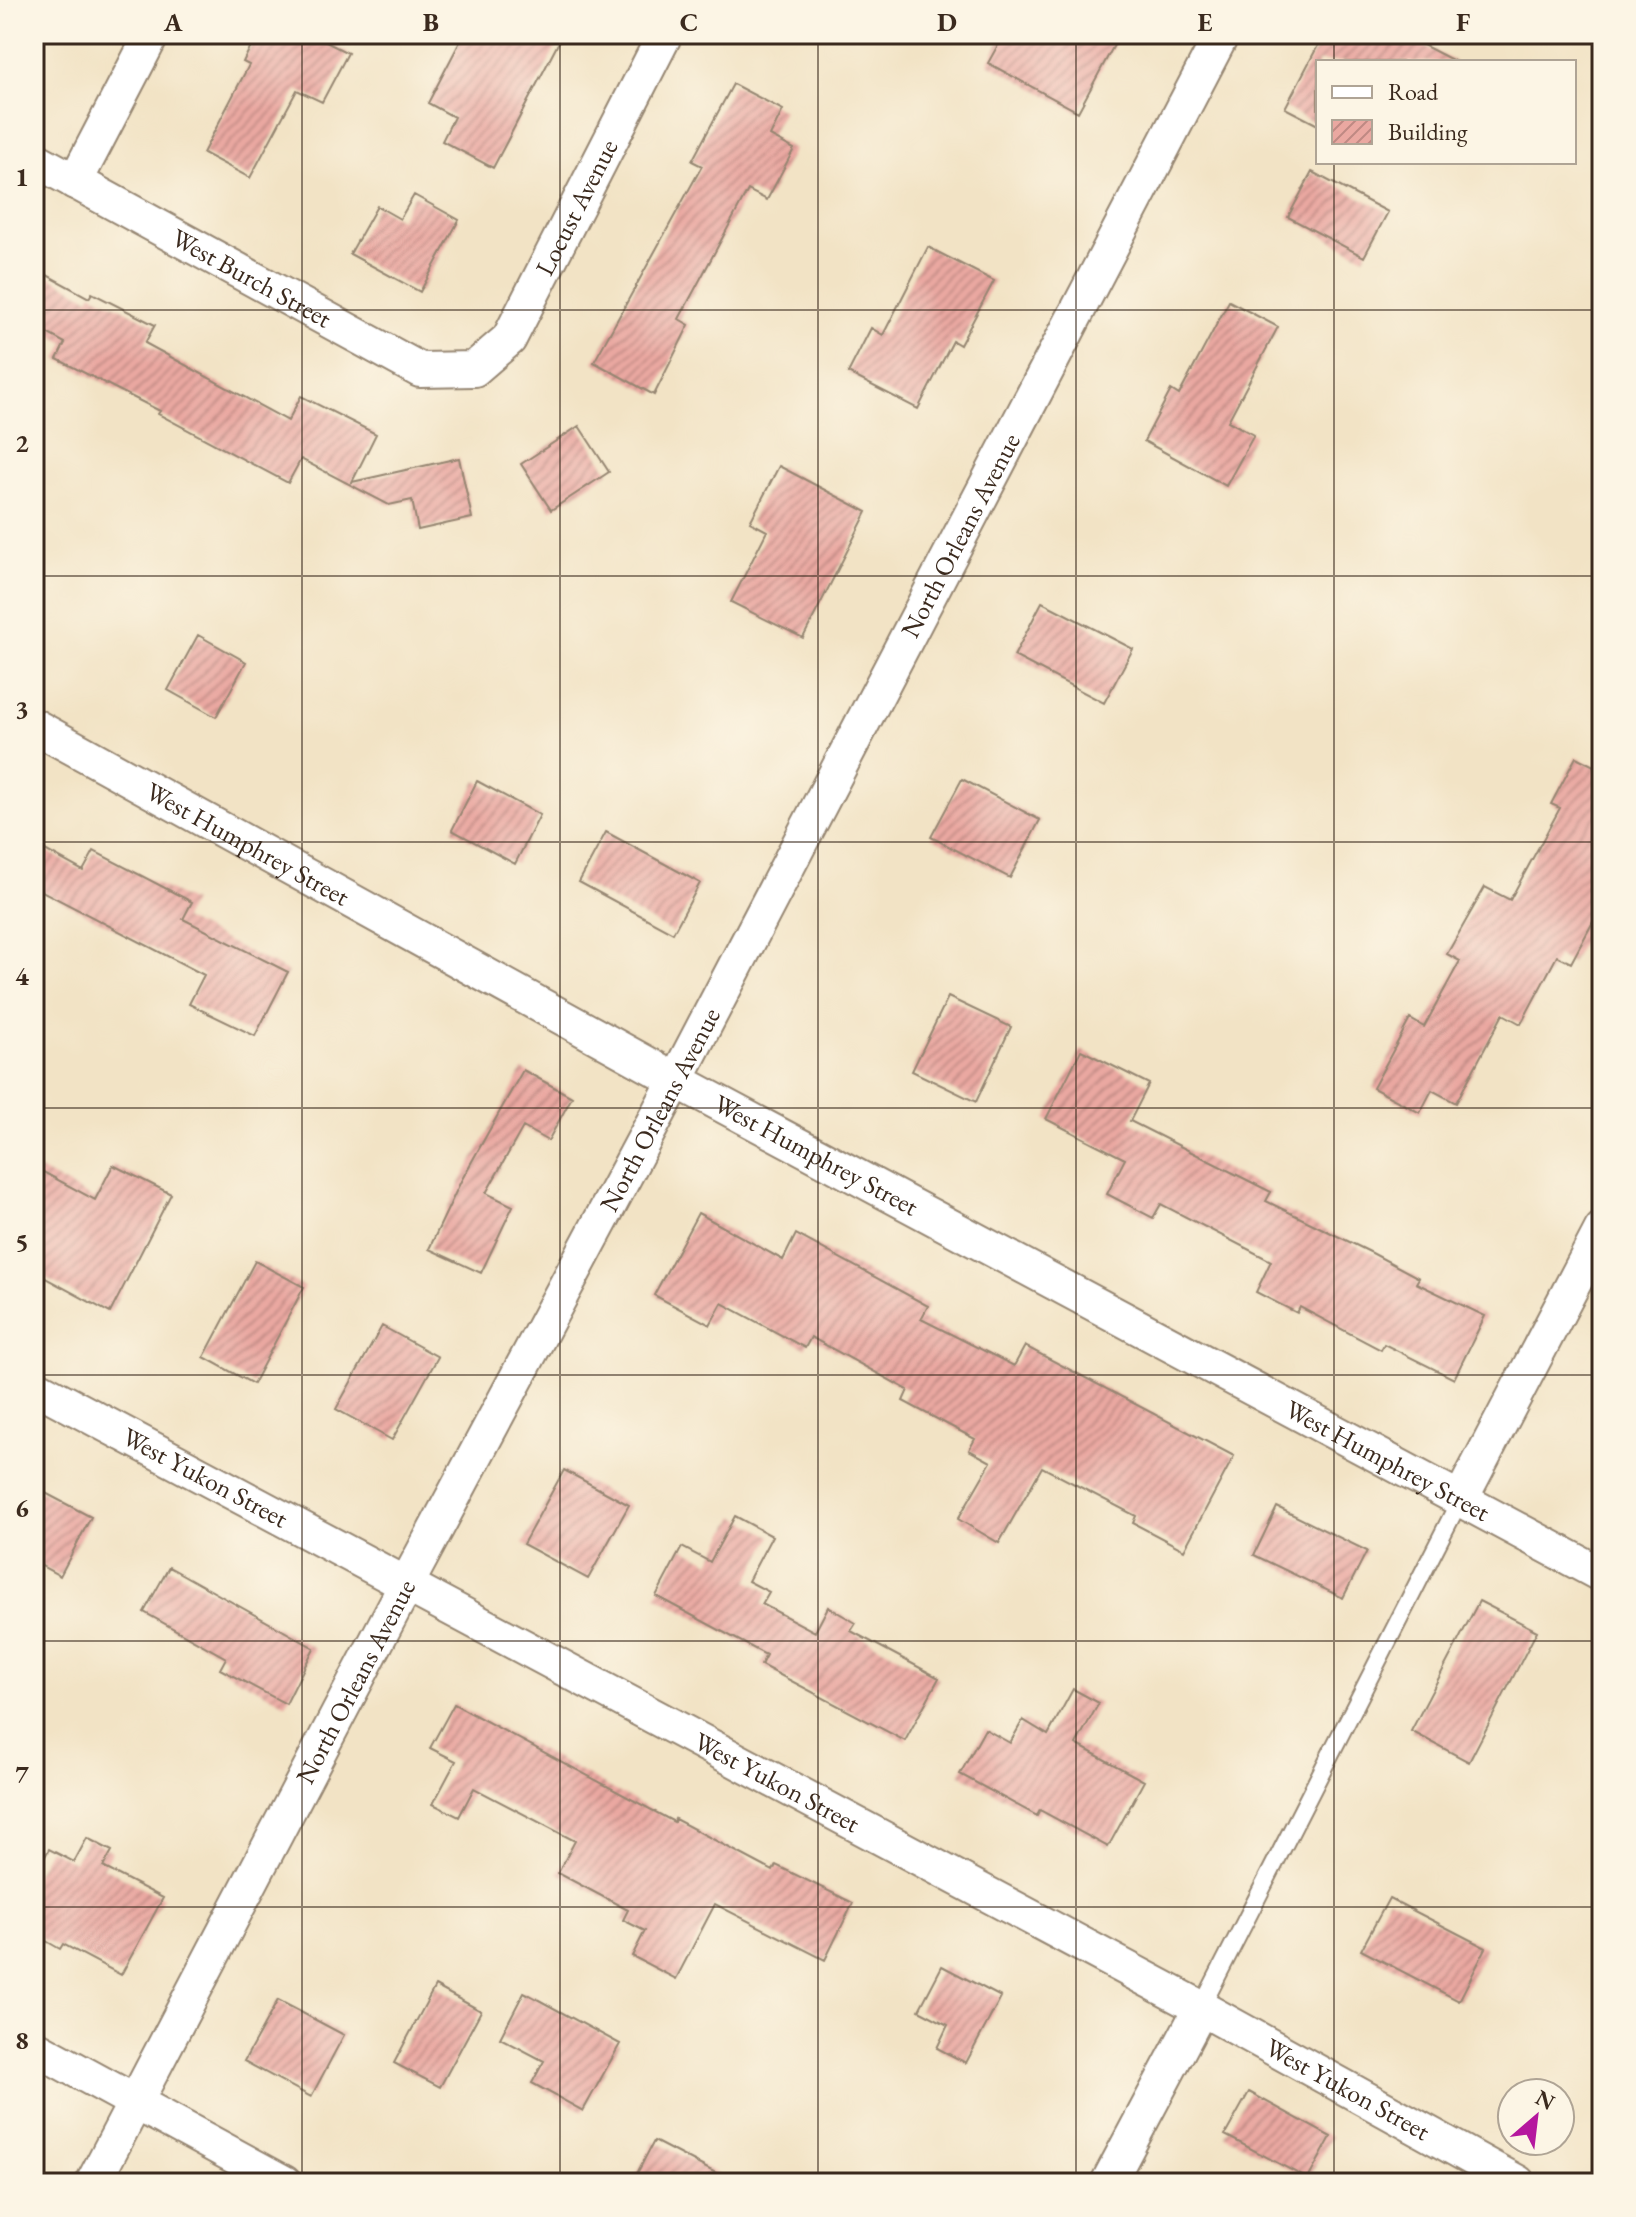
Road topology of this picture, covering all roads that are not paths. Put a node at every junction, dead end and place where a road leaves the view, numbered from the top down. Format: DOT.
graph roads {
  1 [pos="152,34"];
  2 [pos="665,34"];
  3 [pos="1222,34"];
  4 [pos="34,159"];
  5 [pos="75,182"];
  6 [pos="474,369"];
  7 [pos="34,726"];
  8 [pos="676,1080"];
  9 [pos="1602,1229"];
  10 [pos="34,1386"];
  11 [pos="1460,1500"];
  12 [pos="1602,1575"];
  13 [pos="406,1585"];
  14 [pos="1201,2008"];
  15 [pos="34,2047"];
  16 [pos="135,2103"];
  17 [pos="93,2183"];
  18 [pos="284,2183"];
  19 [pos="1108,2183"];
  20 [pos="1518,2183"];
  1 -- 5 [label="street"];
  2 -- 6 [label="street, Locust Avenue"];
  3 -- 8 [label="street, North Orleans Avenue"];
  4 -- 5 [label="street, West Burch Street"];
  5 -- 6 [label="street, West Burch Street"];
  7 -- 8 [label="street, West Humphrey Street"];
  8 -- 11 [label="street, West Humphrey Street"];
  8 -- 13 [label="street, North Orleans Avenue"];
  9 -- 11 [label="street"];
  10 -- 13 [label="street, West Yukon Street"];
  11 -- 12 [label="street, West Humphrey Street"];
  11 -- 14 [label="lane"];
  13 -- 14 [label="street, West Yukon Street"];
  13 -- 16 [label="street, North Orleans Avenue"];
  14 -- 19 [label="street"];
  14 -- 20 [label="street, West Yukon Street"];
  15 -- 16 [label="street"];
  16 -- 17 [label="street, North Orleans Avenue"];
  16 -- 18 [label="street"];
}
